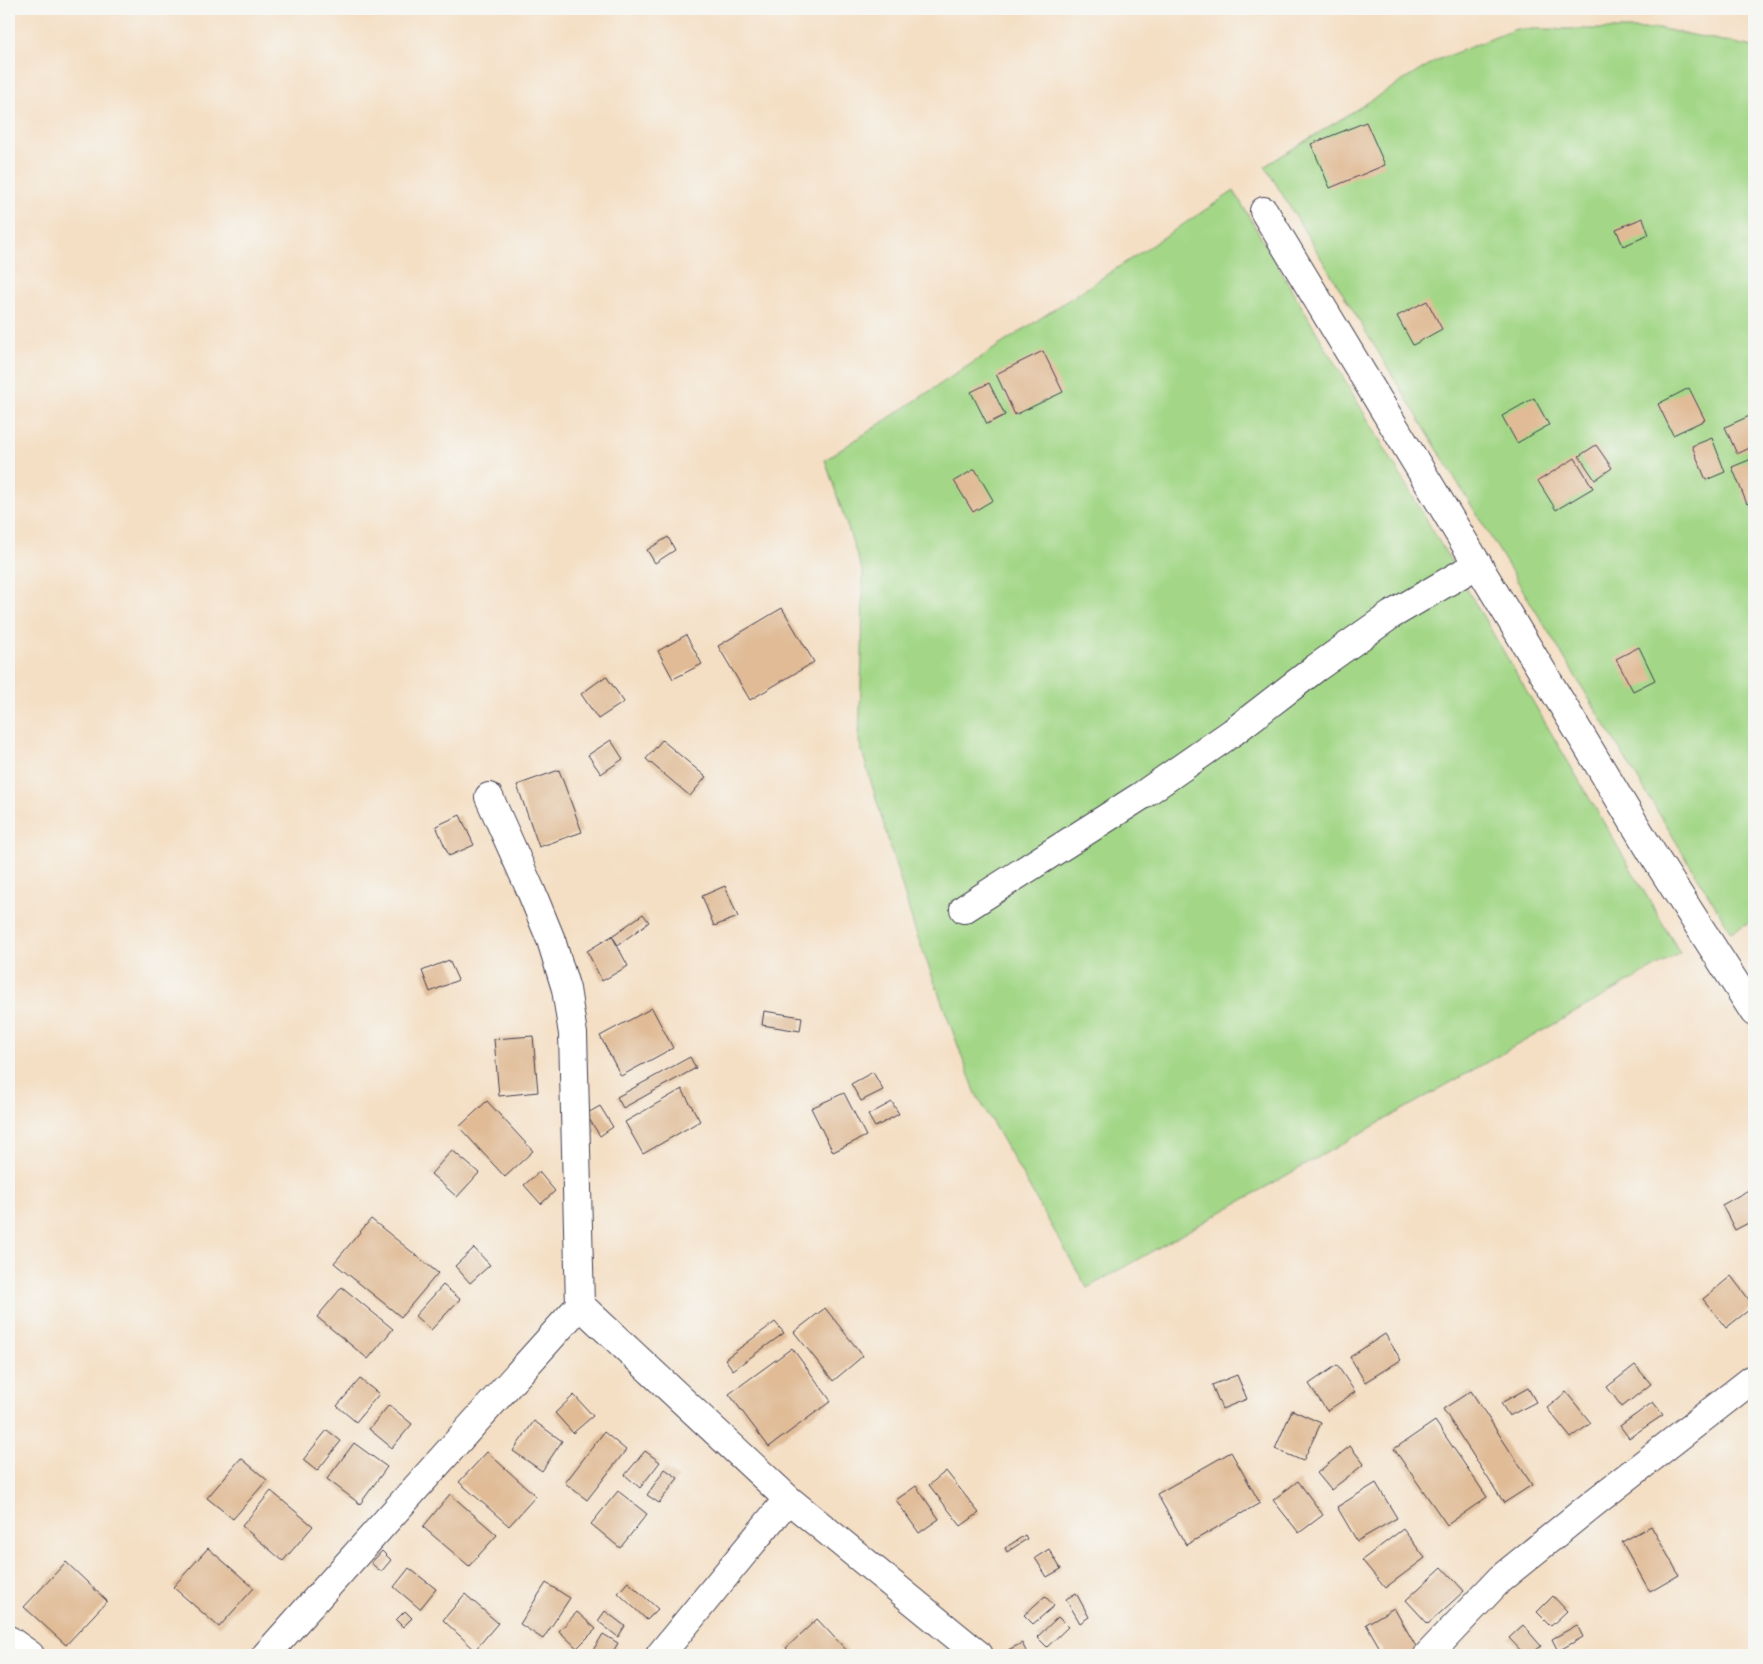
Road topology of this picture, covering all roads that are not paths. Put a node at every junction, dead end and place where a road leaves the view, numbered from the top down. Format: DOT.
graph roads {
  1 [pos="1264,211"];
  2 [pos="1478,564"];
  3 [pos="489,796"];
  4 [pos="964,909"];
  5 [pos="1754,1012"];
  6 [pos="580,1304"];
  7 [pos="1754,1378"];
  8 [pos="788,1499"];
  9 [pos="9,1640"];
  10 [pos="30,1655"];
  11 [pos="266,1655"];
  12 [pos="660,1655"];
  13 [pos="979,1655"];
  14 [pos="1428,1655"];
  1 -- 2 [label="street"];
  2 -- 4 [label="street"];
  2 -- 5 [label="street"];
  3 -- 6 [label="street"];
  6 -- 8 [label="street"];
  6 -- 11 [label="street"];
  7 -- 14 [label="street"];
  8 -- 12 [label="street"];
  8 -- 13 [label="street"];
  9 -- 10 [label="street"];
}
